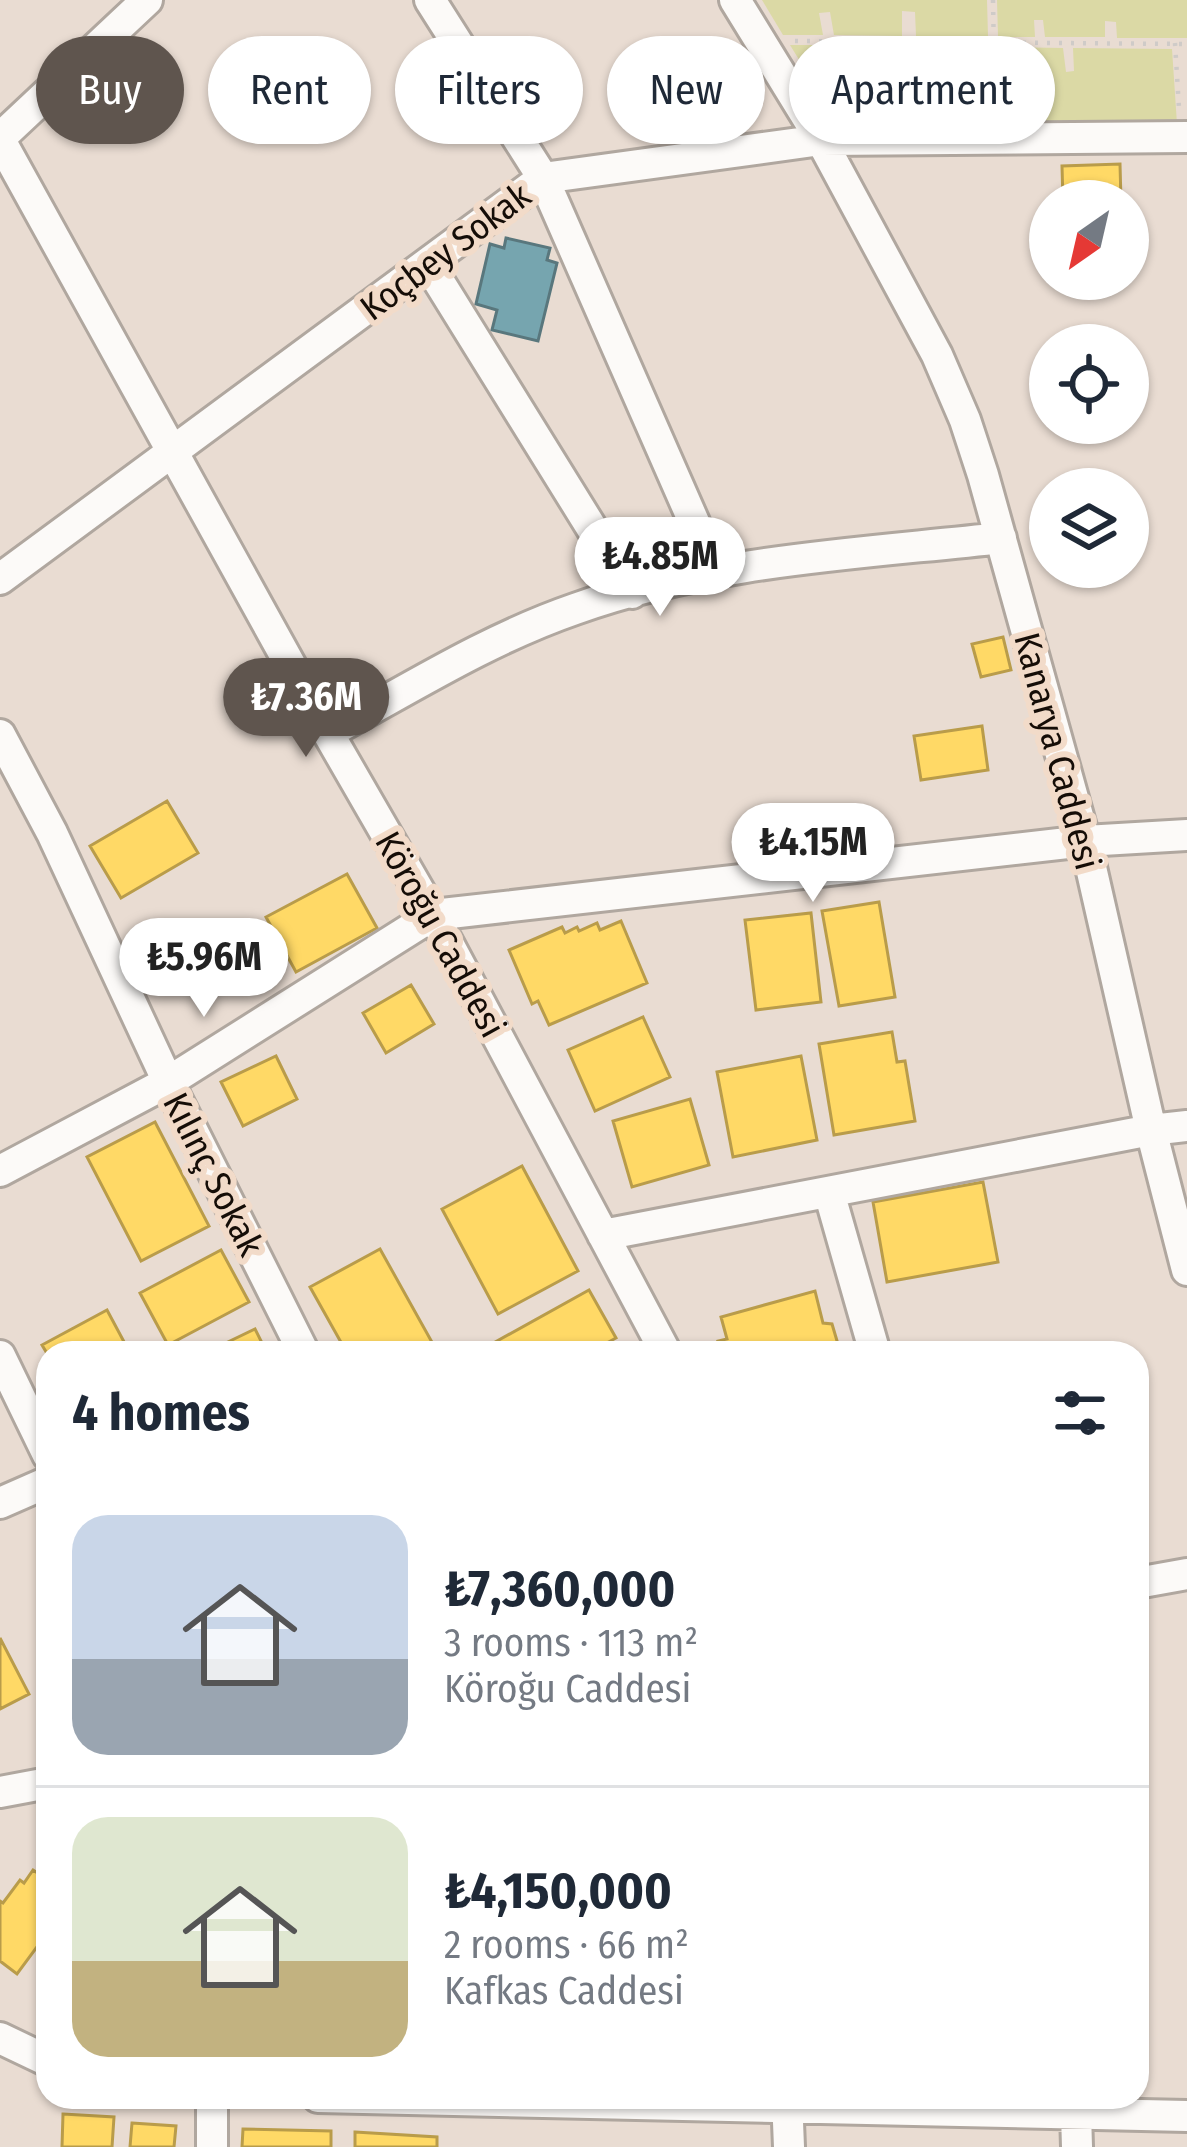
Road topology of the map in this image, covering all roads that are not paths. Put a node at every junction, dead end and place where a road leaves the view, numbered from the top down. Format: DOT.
graph roads {
  1 [pos="147,0"];
  2 [pos="430,0"];
  3 [pos="734,0"];
  4 [pos="789,88"];
  5 [pos="1184,137"];
  6 [pos="1055,138"];
  7 [pos="0,139"];
  8 [pos="792,144"];
  9 [pos="823,144"];
  10 [pos="542,178"];
  11 [pos="428,264"];
  12 [pos="173,452"];
  13 [pos="1001,538"];
  14 [pos="716,570"];
  15 [pos="0,579"];
  16 [pos="632,592"];
  17 [pos="328,733"];
  18 [pos="0,735"];
  19 [pos="1187,835"];
  20 [pos="1084,842"];
  21 [pos="434,915"];
  22 [pos="168,1082"];
  23 [pos="1187,1126"];
  24 [pos="1150,1130"];
  25 [pos="0,1171"];
  26 [pos="830,1192"];
  27 [pos="603,1235"];
  28 [pos="1187,1270"];
  29 [pos="298,1341"];
  30 [pos="660,1341"];
  31 [pos="872,1341"];
  32 [pos="0,1356"];
  33 [pos="36,1430"];
  34 [pos="36,1487"];
  35 [pos="0,1503"];
  36 [pos="1187,1574"];
  37 [pos="1149,1581"];
  38 [pos="36,1785"];
  39 [pos="0,1792"];
  40 [pos="0,2038"];
  41 [pos="36,2055"];
  42 [pos="212,2109"];
  43 [pos="788,2109"];
  44 [pos="1047,2109"];
  45 [pos="1076,2113"];
  46 [pos="1187,2116"];
  47 [pos="212,2147"];
  48 [pos="789,2147"];
  49 [pos="1077,2147"];
  1 -- 7 [label="street"];
  2 -- 10 [label="street"];
  3 -- 4 [label="street, Kanarya Caddesi"];
  5 -- 6 [label="street, Koçbey Sokak"];
  7 -- 12 [label="street, Köroğu Caddesi"];
  8 -- 10 [label="street, Koçbey Sokak"];
  9 -- 13 [label="street, Kanarya Caddesi"];
  10 -- 11 [label="street, Koçbey Sokak"];
  10 -- 14 [label="street"];
  11 -- 12 [label="street, Koçbey Sokak"];
  11 -- 16 [label="street"];
  12 -- 15 [label="street, Koçbey Sokak"];
  12 -- 17 [label="street, Köroğu Caddesi"];
  13 -- 14 [label="street"];
  13 -- 20 [label="street, Kanarya Caddesi"];
  14 -- 16 [label="street"];
  16 -- 17 [label="street"];
  17 -- 21 [label="street, Köroğu Caddesi"];
  18 -- 22 [label="street, Kılınç Sokak"];
  19 -- 20 [label="street"];
  20 -- 21 [label="street"];
  20 -- 24 [label="street, Kanarya Caddesi"];
  21 -- 22 [label="street"];
  21 -- 27 [label="street, Köroğu Caddesi"];
  22 -- 25 [label="street"];
  22 -- 29 [label="street, Kılınç Sokak"];
  23 -- 24 [label="street"];
  24 -- 26 [label="street"];
  24 -- 28 [label="street, Kanarya Caddesi"];
  26 -- 27 [label="street"];
  26 -- 31 [label="street"];
  27 -- 30 [label="street, Köroğu Caddesi"];
  32 -- 33 [label="street"];
  34 -- 35 [label="street"];
  36 -- 37 [label="street"];
  38 -- 39 [label="street"];
  40 -- 41 [label="street"];
  42 -- 47 [label="street"];
  43 -- 48 [label="street"];
  44 -- 45 [label="street"];
  45 -- 46 [label="street"];
  45 -- 49 [label="street"];
}
